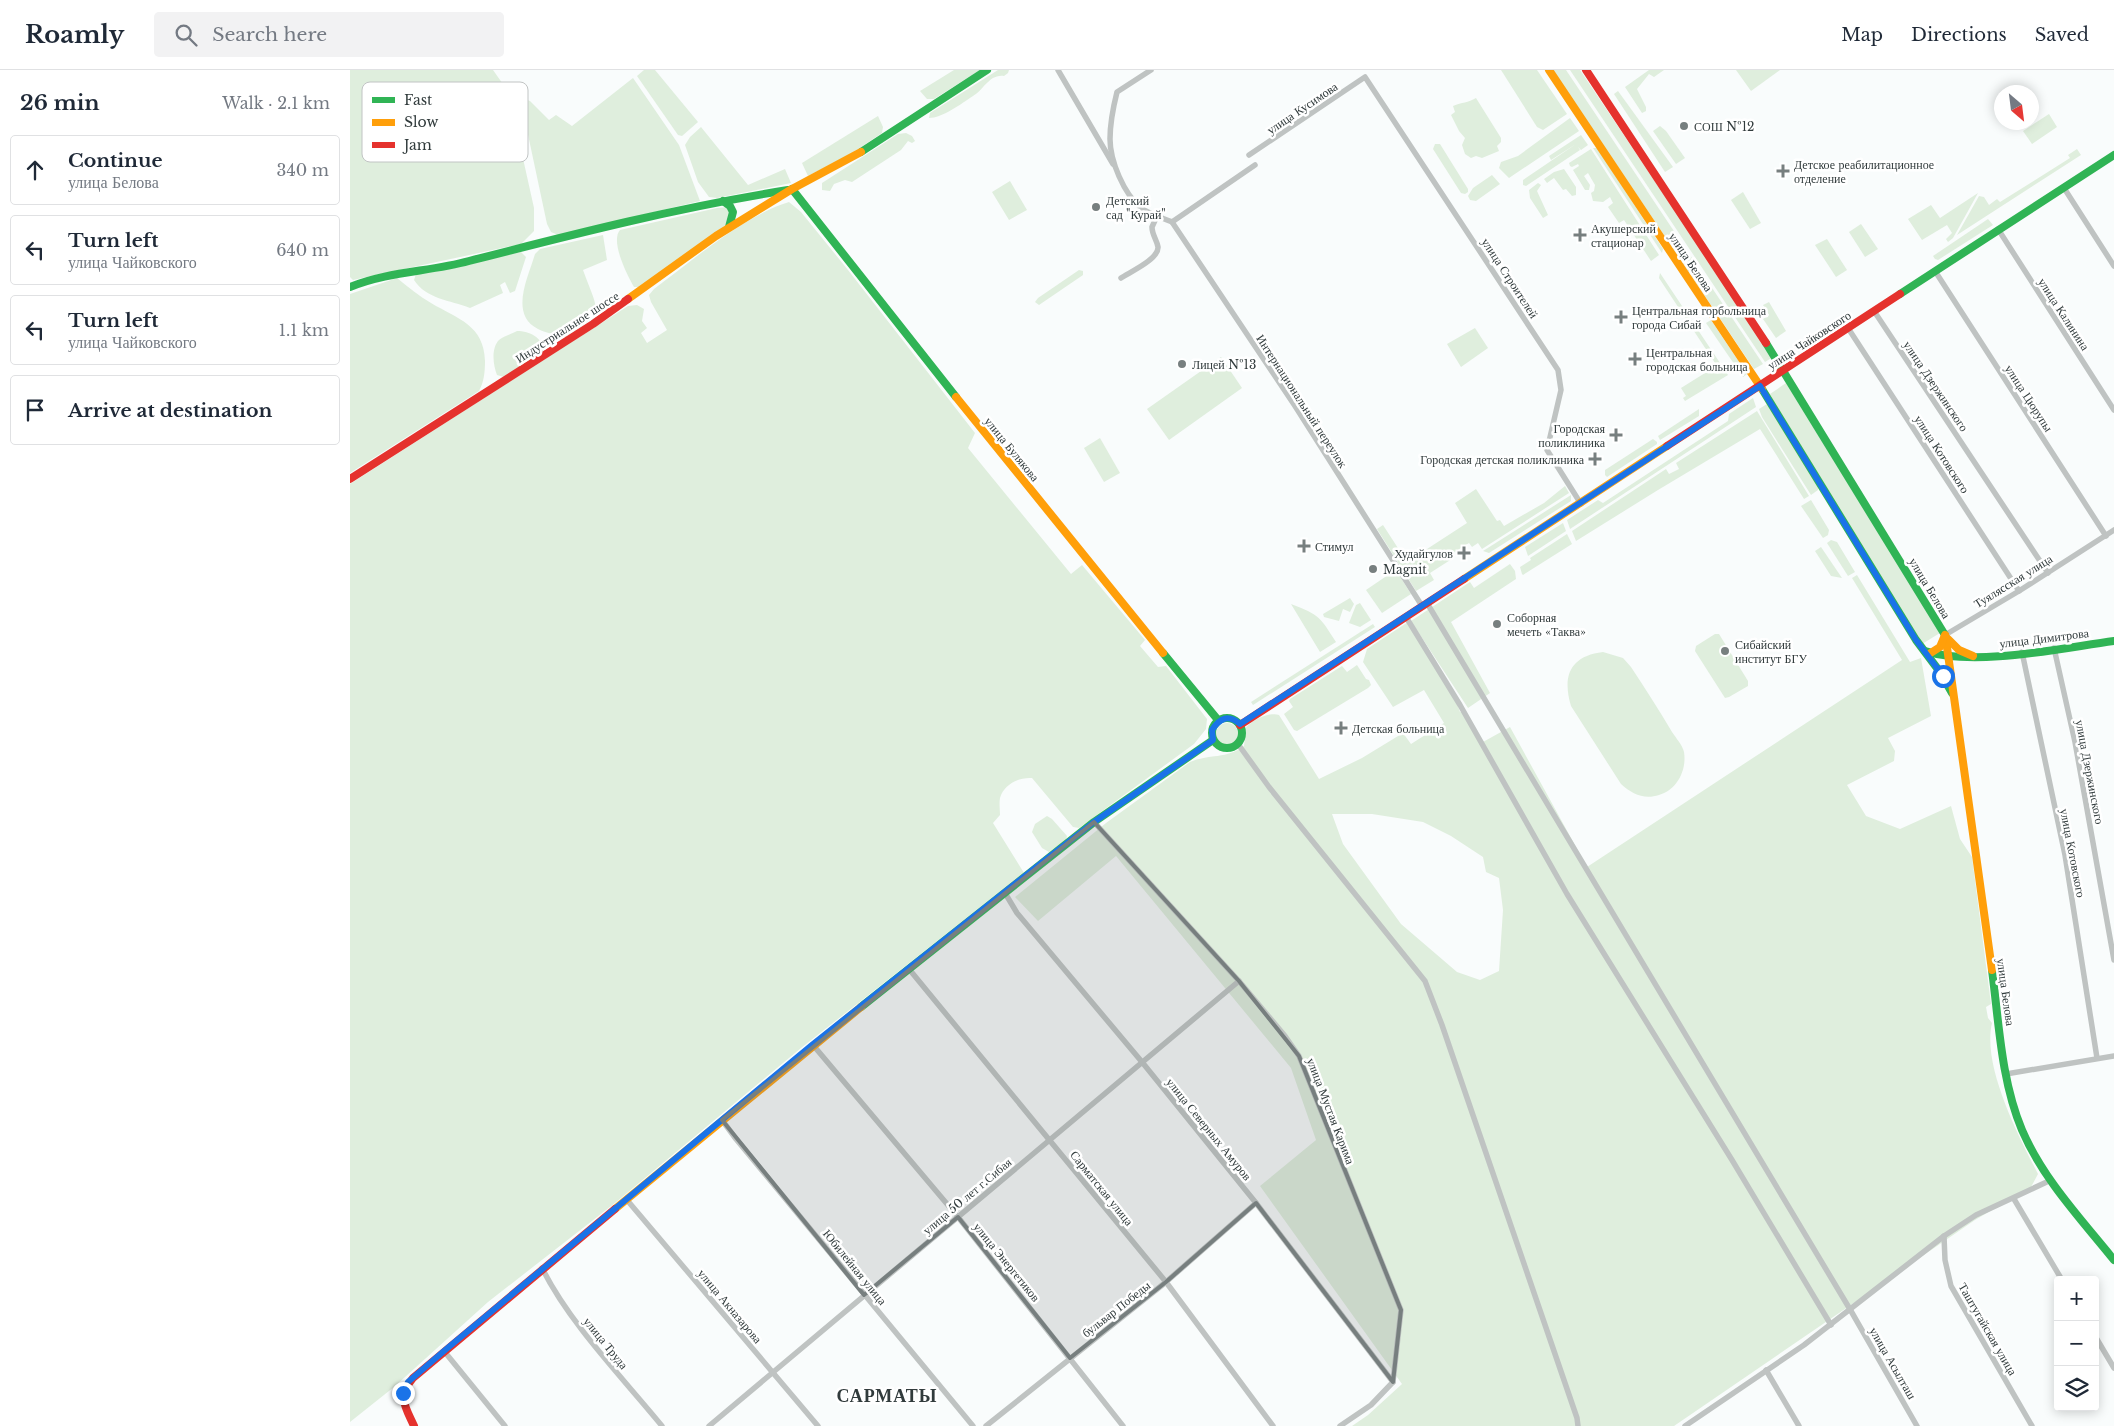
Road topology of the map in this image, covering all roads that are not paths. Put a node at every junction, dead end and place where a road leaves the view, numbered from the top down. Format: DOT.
graph roads {
  1 [pos="987,70"];
  2 [pos="1058,70"];
  3 [pos="1152,70"];
  4 [pos="1549,70"];
  5 [pos="1586,70"];
  6 [pos="1365,77"];
  7 [pos="2114,155"];
  8 [pos="1249,156"];
  9 [pos="1255,165"];
  10 [pos="1117,170"];
  11 [pos="2064,188"];
  12 [pos="792,189"];
  13 [pos="723,201"];
  14 [pos="1157,216"];
  15 [pos="1172,222"];
  16 [pos="728,228"];
  17 [pos="1998,229"];
  18 [pos="2114,266"];
  19 [pos="1935,271"];
  20 [pos="1121,278"];
  21 [pos="350,287"];
  22 [pos="1874,311"];
  23 [pos="1848,328"];
  24 [pos="1784,371"];
  25 [pos="1760,386"];
  26 [pos="2114,410"];
  27 [pos="350,478"];
  28 [pos="1580,504"];
  29 [pos="2114,530"];
  30 [pos="2106,536"];
  31 [pos="2048,573"];
  32 [pos="2019,591"];
  33 [pos="1424,605"];
  34 [pos="1406,617"];
  35 [pos="1945,635"];
  36 [pos="2114,640"];
  37 [pos="2054,648"];
  38 [pos="1922,649"];
  39 [pos="2022,652"];
  40 [pos="1929,654"];
  41 [pos="1977,657"];
  42 [pos="1950,658"];
  43 [pos="1954,697"];
  44 [pos="1218,720"];
  45 [pos="1240,724"];
  46 [pos="1213,740"];
  47 [pos="1238,744"];
  48 [pos="1094,822"];
  49 [pos="1005,894"];
  50 [pos="2114,960"];
  51 [pos="909,969"];
  52 [pos="1239,981"];
  53 [pos="813,1044"];
  54 [pos="2114,1056"];
  55 [pos="2098,1058"];
  56 [pos="1142,1062"];
  57 [pos="2006,1074"];
  58 [pos="722,1120"];
  59 [pos="1049,1140"];
  60 [pos="2051,1180"];
  61 [pos="2014,1198"];
  62 [pos="627,1200"];
  63 [pos="1256,1203"];
  64 [pos="958,1217"];
  65 [pos="1944,1236"];
  66 [pos="2114,1260"];
  67 [pos="542,1268"];
  68 [pos="2060,1276"];
  69 [pos="1166,1282"];
  70 [pos="864,1295"];
  71 [pos="1851,1310"];
  72 [pos="1831,1325"];
  73 [pos="2099,1343"];
  74 [pos="444,1351"];
  75 [pos="1070,1358"];
  76 [pos="2114,1368"];
  77 [pos="1766,1370"];
  78 [pos="773,1372"];
  79 [pos="1394,1382"];
  80 [pos="414,1426"];
  81 [pos="505,1426"];
  82 [pos="662,1426"];
  83 [pos="709,1426"];
  84 [pos="818,1426"];
  85 [pos="974,1426"];
  86 [pos="986,1426"];
  87 [pos="1123,1426"];
  88 [pos="1274,1426"];
  89 [pos="1340,1426"];
  90 [pos="1578,1426"];
  91 [pos="1685,1426"];
  92 [pos="1799,1426"];
  93 [pos="1917,1426"];
  94 [pos="2032,1426"];
  1 -- 12 [label="main road, Индустриальное шоссе"];
  2 -- 10 [label="street"];
  3 -- 10 [label="street"];
  4 -- 25 [label="main road, улица Белова"];
  5 -- 24 [label="main road, улица Белова"];
  6 -- 8 [label="street, улица Кусимова"];
  6 -- 28 [label="street, улица Строителей"];
  7 -- 11 [label="main road, улица Чайковского"];
  9 -- 15 [label="street"];
  10 -- 14 [label="street"];
  11 -- 17 [label="main road, улица Чайковского"];
  11 -- 18 [label="street"];
  12 -- 13 [label="main road, Индустриальное шоссе"];
  12 -- 16 [label="main road, Индустриальное шоссе"];
  12 -- 44 [label="main road, улица Булякова"];
  13 -- 16 [label="main road"];
  13 -- 21 [label="main road, Индустриальное шоссе"];
  14 -- 15 [label="street"];
  14 -- 20 [label="street"];
  15 -- 33 [label="street, Интернациональный переулок"];
  16 -- 27 [label="main road, Индустриальное шоссе"];
  17 -- 19 [label="main road, улица Чайковского"];
  17 -- 26 [label="street, улица Калинина"];
  19 -- 22 [label="main road, улица Чайковского"];
  19 -- 30 [label="street, улица Цюрупы"];
  22 -- 23 [label="main road, улица Чайковского"];
  22 -- 31 [label="street, улица Дзержинского"];
  23 -- 24 [label="main road, улица Чайковского"];
  23 -- 32 [label="street, улица Котовского"];
  24 -- 25 [label="main road, улица Чайковского"];
  24 -- 35 [label="main road, улица Белова"];
  25 -- 28 [label="main road, улица Чайковского"];
  25 -- 38 [label="main road, улица Белова"];
  28 -- 33 [label="main road, улица Чайковского"];
  29 -- 30 [label="street, Туялясская улица"];
  30 -- 31 [label="street, Туялясская улица"];
  31 -- 32 [label="street, Туялясская улица"];
  32 -- 35 [label="street, Туялясская улица"];
  33 -- 34 [label="main road, улица Чайковского"];
  33 -- 71 [label="street, Интернациональный переулок"];
  34 -- 45 [label="main road, улица Чайковского"];
  34 -- 72 [label="street"];
  35 -- 40 [label="main road, Туялясская улица"];
  35 -- 41 [label="main road"];
  35 -- 42 [label="main road, улица Белова"];
  36 -- 37 [label="main road, улица Димитрова"];
  37 -- 39 [label="main road, улица Димитрова"];
  37 -- 50 [label="street, улица Дзержинского"];
  38 -- 40 [label="main road"];
  38 -- 43 [label="main road, улица Белова"];
  39 -- 41 [label="main road, улица Димитрова"];
  39 -- 55 [label="street, улица Котовского"];
  40 -- 42 [label="main road, улица Димитрова"];
  41 -- 42 [label="main road, улица Димитрова"];
  42 -- 43 [label="main road, улица Белова"];
  43 -- 57 [label="main road, улица Белова"];
  44 -- 45 [label="main road"];
  44 -- 46 [label="main road"];
  45 -- 47 [label="main road"];
  46 -- 47 [label="main road"];
  46 -- 48 [label="main road"];
  47 -- 90 [label="street"];
  48 -- 49 [label="main road"];
  48 -- 52 [label="street, улица Мустая Карима"];
  49 -- 51 [label="main road"];
  49 -- 56 [label="street, улица Северных Амуров"];
  51 -- 53 [label="main road"];
  51 -- 59 [label="street, Сарматская улица"];
  52 -- 56 [label="street, улица 50 лет г.Сибая"];
  52 -- 79 [label="street, улица Мустая Карима"];
  53 -- 58 [label="main road"];
  53 -- 64 [label="street, улица Энергетиков"];
  54 -- 55 [label="street"];
  55 -- 57 [label="street"];
  56 -- 59 [label="street, улица 50 лет г.Сибая"];
  56 -- 63 [label="street, улица Северных Амуров"];
  57 -- 60 [label="main road, улица Белова"];
  58 -- 62 [label="main road"];
  58 -- 70 [label="street, Юбилейная улица"];
  59 -- 64 [label="street, улица 50 лет г.Сибая"];
  59 -- 69 [label="street, Сарматская улица"];
  60 -- 61 [label="street"];
  60 -- 66 [label="main road, улица Белова"];
  61 -- 65 [label="street"];
  61 -- 68 [label="street"];
  62 -- 67 [label="main road"];
  62 -- 78 [label="street, улица Акназарова"];
  63 -- 69 [label="street, бульвар Победы"];
  63 -- 79 [label="street, улица Северных Амуров"];
  64 -- 70 [label="street, улица 50 лет г.Сибая"];
  64 -- 75 [label="street, улица Энергетиков"];
  65 -- 71 [label="street"];
  65 -- 94 [label="street, Таштугайская улица"];
  67 -- 74 [label="main road"];
  67 -- 82 [label="street, улица Труда"];
  69 -- 75 [label="street, бульвар Победы"];
  69 -- 88 [label="street, Сарматская улица"];
  70 -- 78 [label="street, улица 50 лет г.Сибая"];
  70 -- 85 [label="street, Юбилейная улица"];
  71 -- 72 [label="street"];
  71 -- 93 [label="street, улица Асылташ"];
  72 -- 77 [label="street"];
  73 -- 76 [label="street"];
  74 -- 80 [label="main road"];
  74 -- 81 [label="street"];
  75 -- 86 [label="street, бульвар Победы"];
  75 -- 87 [label="street, улица Энергетиков"];
  77 -- 91 [label="street"];
  77 -- 92 [label="street"];
  78 -- 83 [label="street, улица 50 лет г.Сибая"];
  78 -- 84 [label="street, улица Акназарова"];
  79 -- 89 [label="street"];
}
